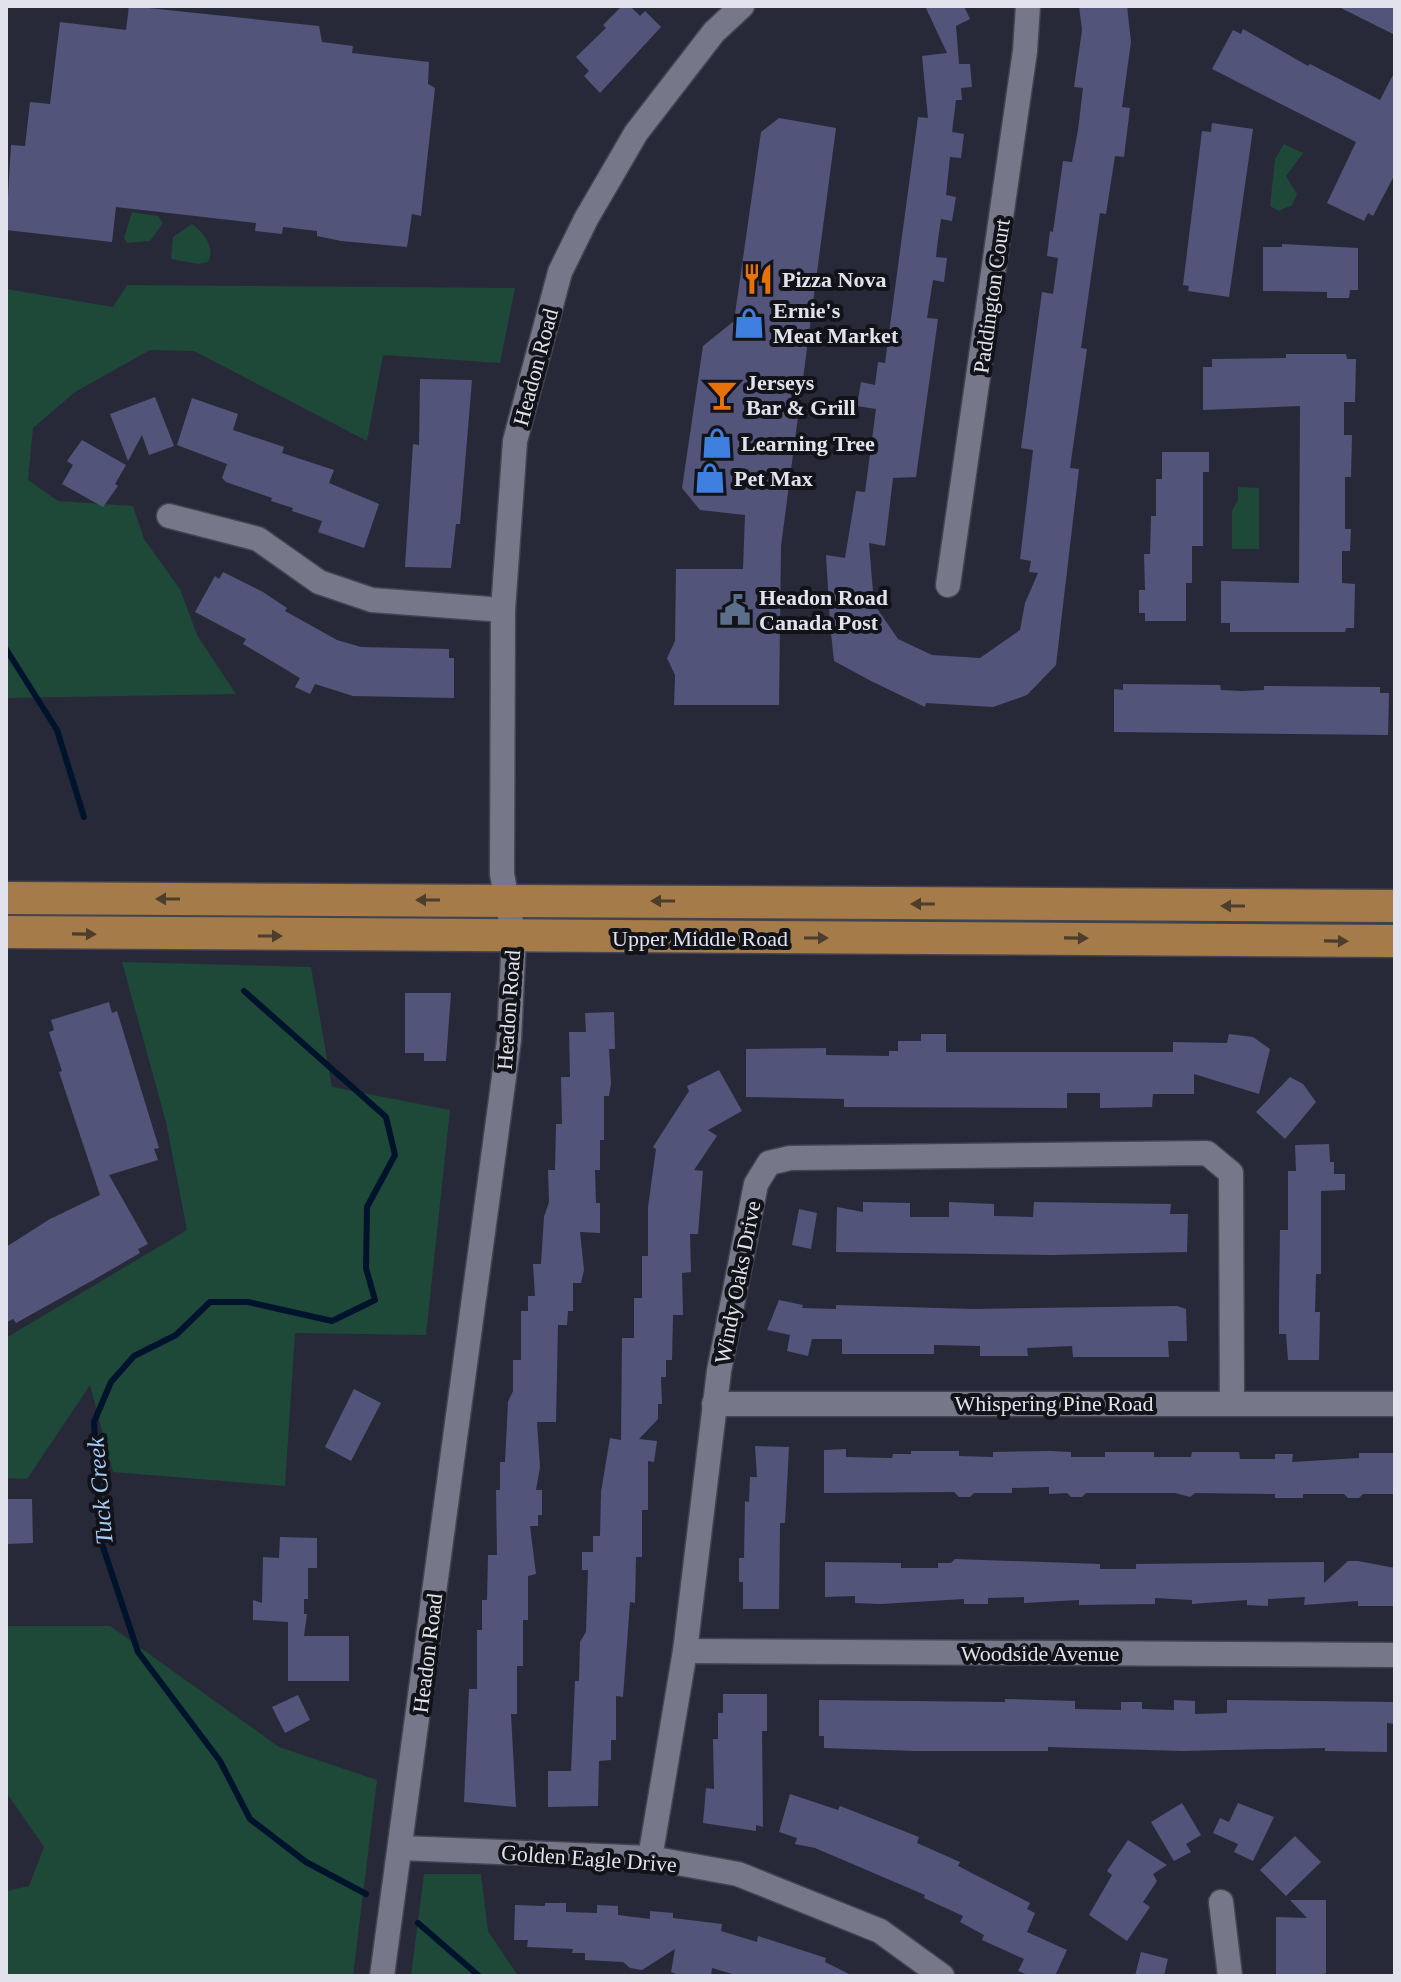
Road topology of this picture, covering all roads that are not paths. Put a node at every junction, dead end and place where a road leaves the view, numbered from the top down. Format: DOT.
graph roads {
  1 [pos="1028,6"];
  2 [pos="729,10"];
  3 [pos="169,516"];
  4 [pos="948,585"];
  5 [pos="503,610"];
  6 [pos="6,898"];
  7 [pos="506,900"];
  8 [pos="1395,906"];
  9 [pos="6,932"];
  10 [pos="514,938"];
  11 [pos="1395,941"];
  12 [pos="1232,1402"];
  13 [pos="714,1404"];
  14 [pos="1395,1404"];
  15 [pos="685,1651"];
  16 [pos="1395,1655"];
  17 [pos="401,1848"];
  18 [pos="650,1858"];
  19 [pos="1221,1902"];
  20 [pos="382,1976"];
  21 [pos="942,1976"];
  22 [pos="1230,1976"];
  1 -- 4 [label="street, Paddington Court"];
  2 -- 5 [label="street, Headon Road"];
  3 -- 5 [label="street"];
  5 -- 7 [label="street, Headon Road"];
  7 -- 6 [label="main road, Upper Middle Road, one-way"];
  8 -- 7 [label="main road, Upper Middle Road, one-way"];
  7 -- 10 [label="street, Headon Road"];
  9 -- 10 [label="main road, Upper Middle Road, one-way"];
  10 -- 11 [label="main road, Upper Middle Road, one-way"];
  10 -- 17 [label="street, Headon Road"];
  12 -- 13 [label="street, Whispering Pine Road"];
  12 -- 13 [label="street, Windy Oaks Drive"];
  12 -- 14 [label="street, Whispering Pine Road"];
  13 -- 15 [label="street, Windy Oaks Drive"];
  15 -- 16 [label="street, Woodside Avenue"];
  15 -- 18 [label="street, Windy Oaks Drive"];
  17 -- 18 [label="street, Golden Eagle Drive"];
  17 -- 20 [label="street, Headon Road"];
  18 -- 21 [label="street, Golden Eagle Drive"];
  19 -- 22 [label="street"];
}
